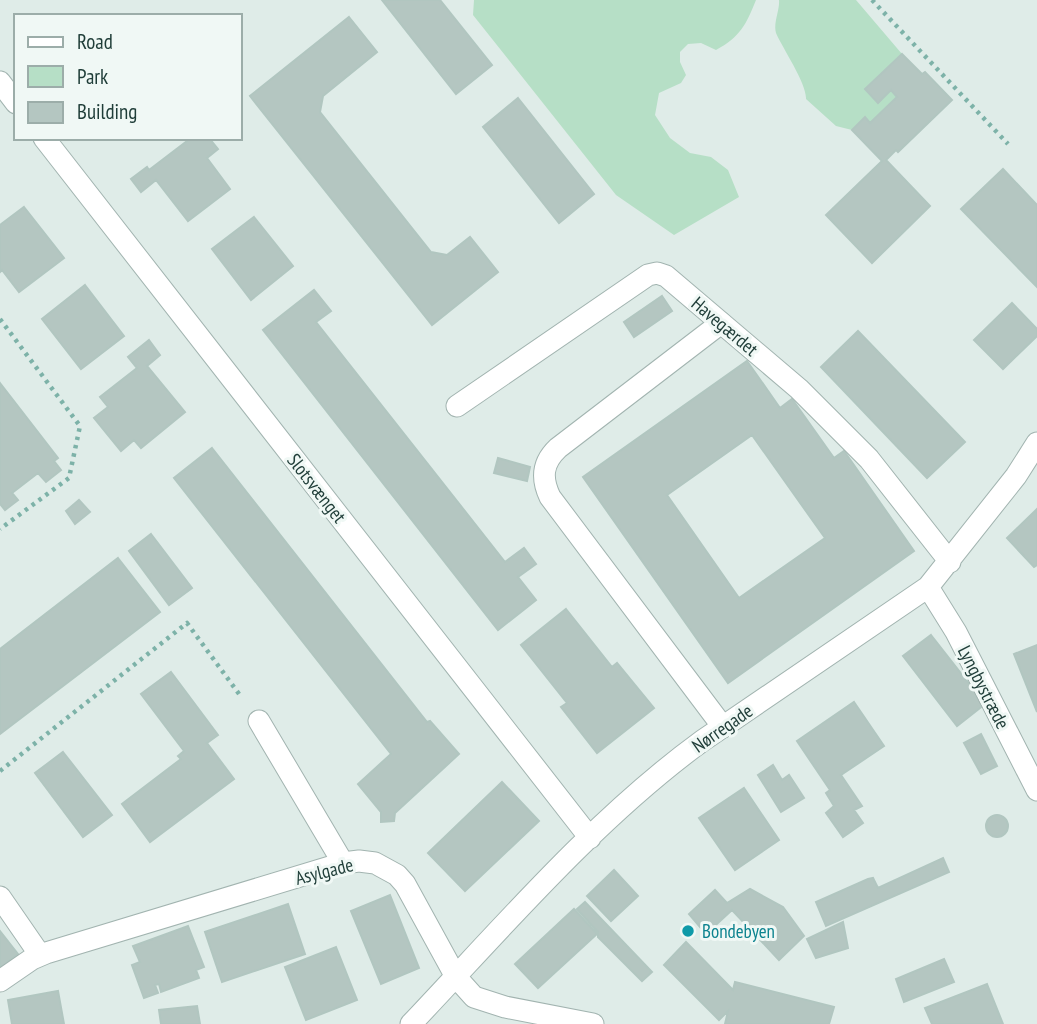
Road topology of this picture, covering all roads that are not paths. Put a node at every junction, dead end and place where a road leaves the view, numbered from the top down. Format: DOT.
graph roads {
  1 [pos="0,82"];
  2 [pos="14,100"];
  3 [pos="46,140"];
  4 [pos="721,323"];
  5 [pos="457,406"];
  6 [pos="1037,443"];
  7 [pos="950,562"];
  8 [pos="928,587"];
  9 [pos="259,721"];
  10 [pos="723,727"];
  11 [pos="1037,790"];
  12 [pos="590,838"];
  13 [pos="343,863"];
  14 [pos="0,897"];
  15 [pos="40,955"];
  16 [pos="456,977"];
  17 [pos="0,981"];
  18 [pos="411,1024"];
  19 [pos="593,1024"];
  1 -- 2 [label="street"];
  3 -- 12 [label="street, Slotsvænget"];
  4 -- 5 [label="street, Havegærdet"];
  4 -- 7 [label="street, Havegærdet"];
  4 -- 10 [label="street"];
  6 -- 7 [label="street, Nørregade"];
  7 -- 8 [label="street, Nørregade"];
  8 -- 10 [label="street, Nørregade"];
  8 -- 11 [label="street, Lyngbystræde"];
  9 -- 13 [label="street"];
  10 -- 12 [label="street, Nørregade"];
  12 -- 16 [label="street, Nørregade"];
  13 -- 15 [label="street, Asylgade"];
  13 -- 16 [label="street, Asylgade"];
  14 -- 15 [label="street"];
  15 -- 17 [label="street, Asylgade"];
  16 -- 18 [label="street, Nørregade"];
  16 -- 19 [label="street, Asylgade"];
}
